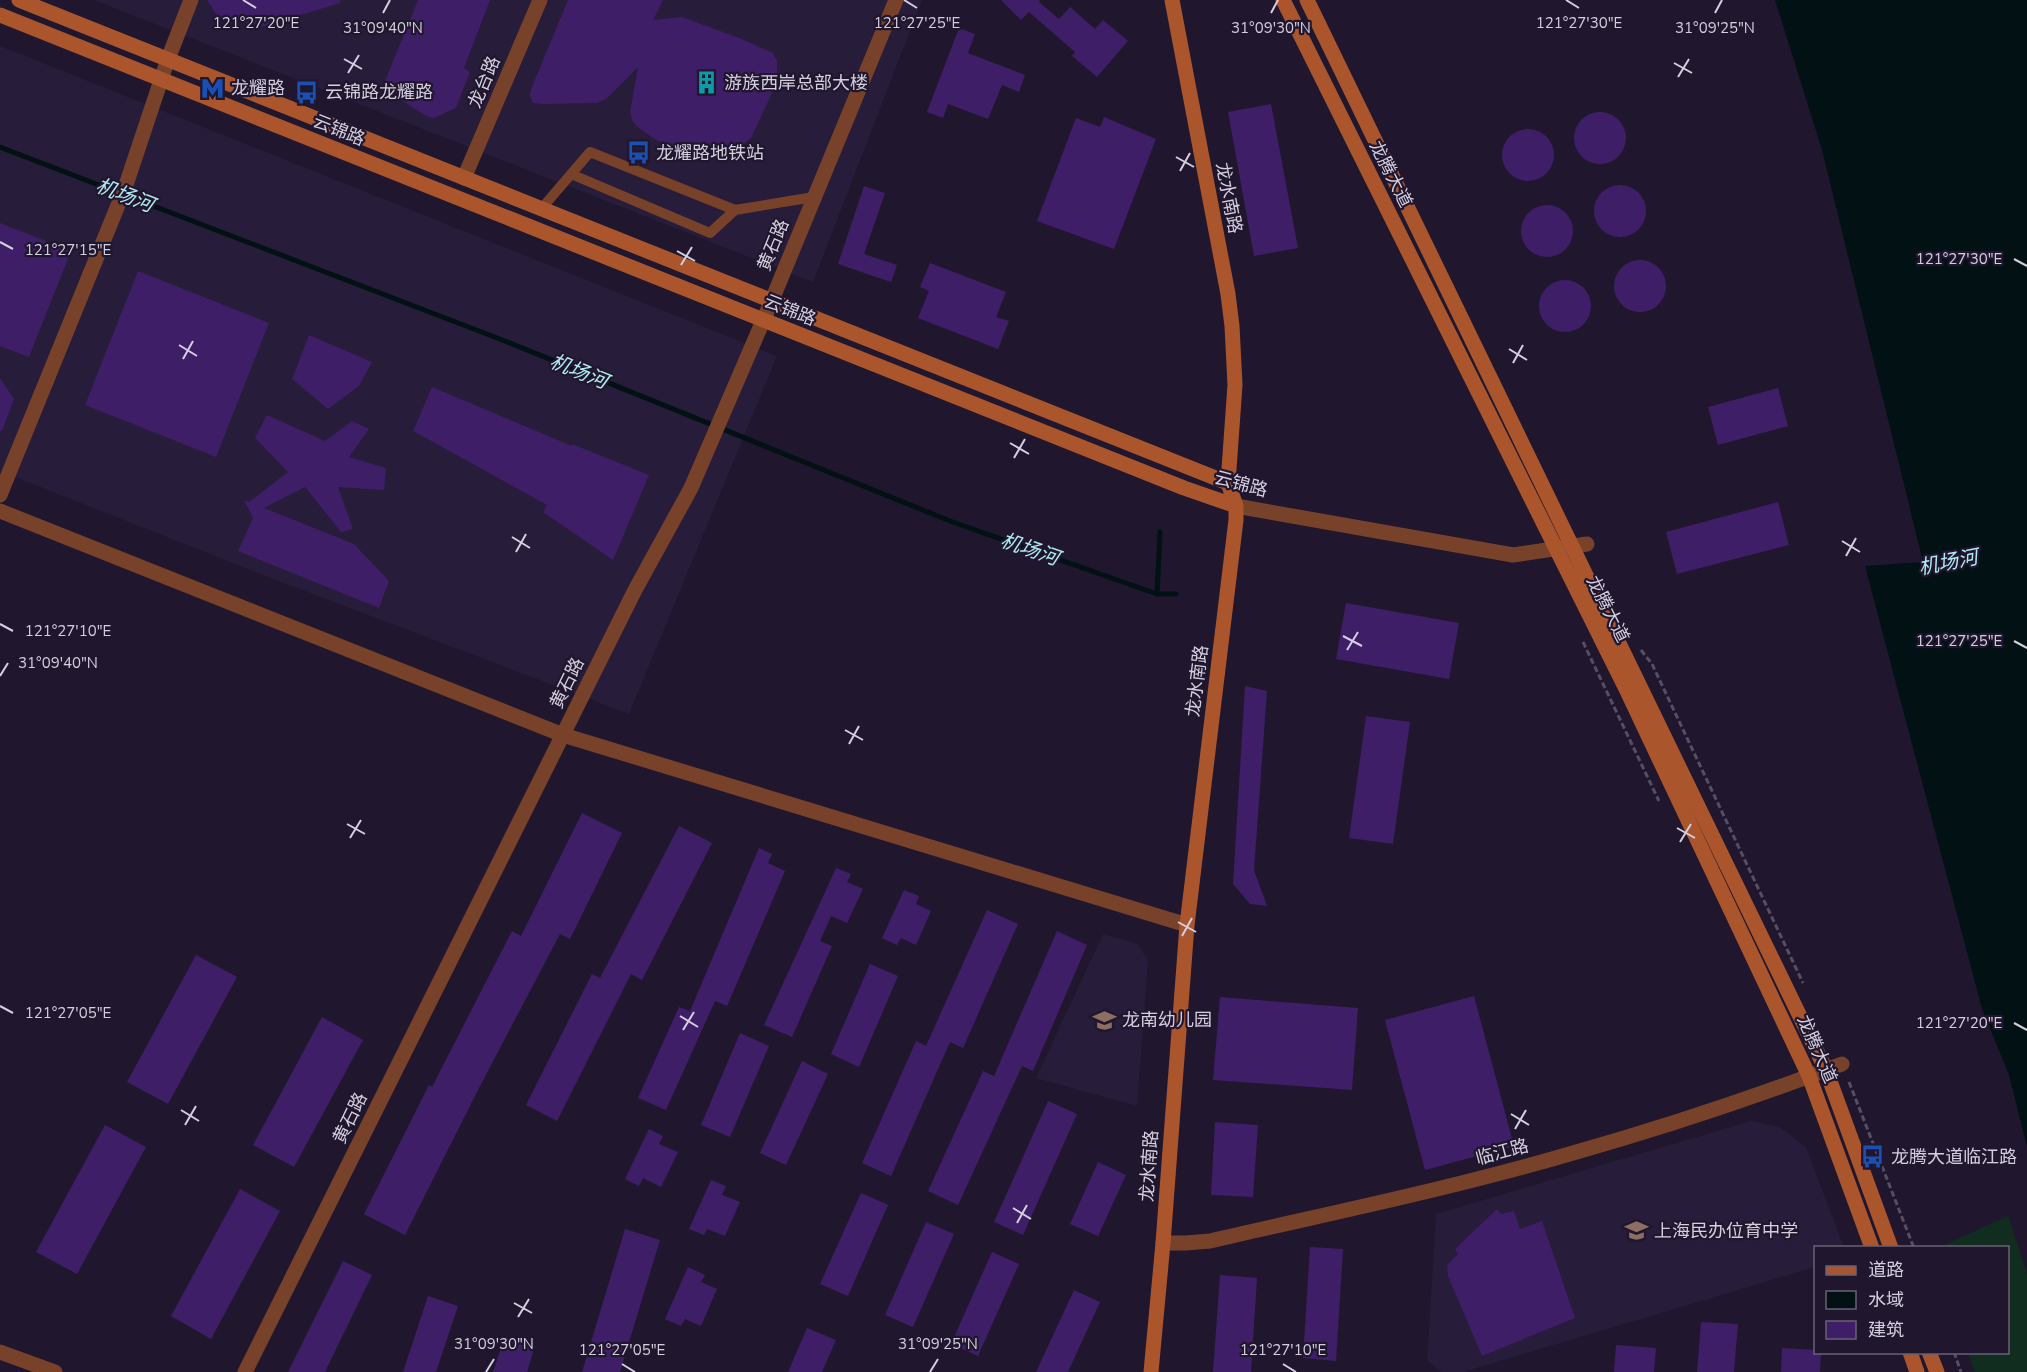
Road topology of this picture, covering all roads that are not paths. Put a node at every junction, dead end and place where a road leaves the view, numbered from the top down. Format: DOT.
graph roads {
  1 [pos="19,0"];
  2 [pos="191,0"];
  3 [pos="540,0"];
  4 [pos="896,0"];
  5 [pos="1172,0"];
  6 [pos="1283,0"];
  7 [pos="1307,0"];
  8 [pos="0,15"];
  9 [pos="168,59"];
  10 [pos="161,80"];
  11 [pos="571,174"];
  12 [pos="464,178"];
  13 [pos="814,197"];
  14 [pos="542,208"];
  15 [pos="735,210"];
  16 [pos="772,300"];
  17 [pos="763,320"];
  18 [pos="1228,483"];
  19 [pos="0,495"];
  20 [pos="1236,506"];
  21 [pos="0,512"];
  22 [pos="1579,545"];
  23 [pos="1556,548"];
  24 [pos="563,735"];
  25 [pos="1187,925"];
  26 [pos="1842,1064"];
  27 [pos="1826,1070"];
  28 [pos="1809,1076"];
  29 [pos="1163,1243"];
  30 [pos="1871,1246"];
  31 [pos="1890,1246"];
  32 [pos="0,1352"];
  33 [pos="1910,1354"];
  34 [pos="1929,1354"];
  35 [pos="55,1372"];
  36 [pos="245,1372"];
  37 [pos="1151,1372"];
  38 [pos="1917,1372"];
  39 [pos="1936,1372"];
  1 -- 9 [label="main road, 云锦路"];
  2 -- 9 [label="street"];
  3 -- 12 [label="street, 龙台路"];
  4 -- 13 [label="street, 黄石路"];
  5 -- 18 [label="main road, 龙水南路"];
  6 -- 23 [label="main road, 龙腾大道"];
  7 -- 22 [label="main road, 龙腾大道"];
  8 -- 10 [label="main road, 云锦路"];
  9 -- 10 [label="street"];
  9 -- 12 [label="main road, 云锦路"];
  10 -- 17 [label="main road, 云锦路"];
  10 -- 19 [label="street"];
  11 -- 14 [label="lane"];
  11 -- 15 [label="lane"];
  11 -- 15 [label="lane"];
  12 -- 14 [label="main road, 云锦路"];
  13 -- 15 [label="lane"];
  13 -- 16 [label="street, 黄石路"];
  14 -- 16 [label="main road, 云锦路"];
  16 -- 17 [label="street, 黄石路"];
  16 -- 18 [label="main road, 云锦路"];
  17 -- 20 [label="main road, 云锦路"];
  17 -- 24 [label="street, 黄石路"];
  18 -- 20 [label="main road, 龙水南路"];
  20 -- 23 [label="street, 云锦路"];
  20 -- 25 [label="main road, 龙水南路"];
  21 -- 24 [label="street"];
  22 -- 23 [label="street, 云锦路"];
  22 -- 27 [label="main road, 龙腾大道"];
  23 -- 28 [label="main road, 龙腾大道"];
  24 -- 25 [label="street"];
  24 -- 36 [label="street, 黄石路"];
  25 -- 29 [label="main road, 龙水南路"];
  26 -- 27 [label="street, 临江路"];
  27 -- 28 [label="street, 临江路"];
  27 -- 31 [label="main road, 龙腾大道"];
  28 -- 29 [label="street, 临江路"];
  28 -- 30 [label="main road, 龙腾大道"];
  29 -- 37 [label="main road, 龙水南路"];
  32 -- 35 [label="street"];
  33 -- 38 [label="main road"];
  34 -- 39 [label="main road"];
}
